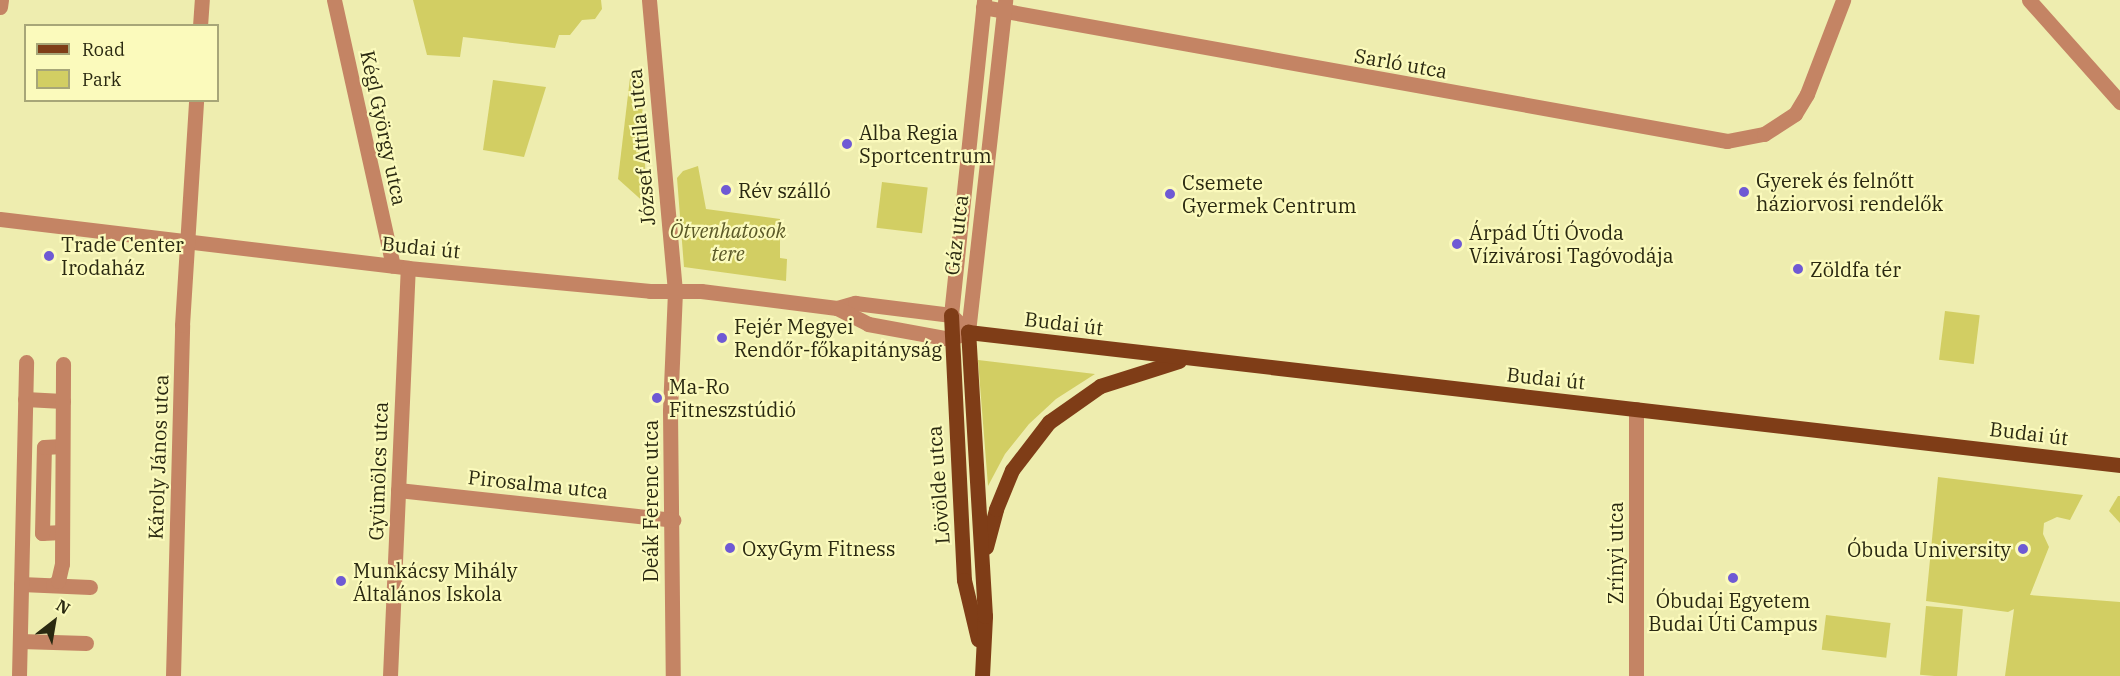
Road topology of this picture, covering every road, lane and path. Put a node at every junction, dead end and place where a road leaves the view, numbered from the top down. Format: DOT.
graph roads {
  1 [pos="1,0"];
  2 [pos="202,0"];
  3 [pos="334,0"];
  4 [pos="649,0"];
  5 [pos="1843,0"];
  6 [pos="2029,0"];
  7 [pos="983,3"];
  8 [pos="1004,5"];
  9 [pos="0,7"];
  10 [pos="200,24"];
  11 [pos="196,102"];
  12 [pos="2120,102"];
  13 [pos="0,219"];
  14 [pos="189,240"];
  15 [pos="400,267"];
  16 [pos="675,291"];
  17 [pos="837,308"];
  18 [pos="951,315"];
  19 [pos="968,332"];
  20 [pos="950,339"];
  21 [pos="1191,359"];
  22 [pos="26,362"];
  23 [pos="63,364"];
  24 [pos="25,399"];
  25 [pos="63,401"];
  26 [pos="1636,409"];
  27 [pos="1662,412"];
  28 [pos="1636,430"];
  29 [pos="2120,465"];
  30 [pos="398,490"];
  31 [pos="673,520"];
  32 [pos="981,571"];
  33 [pos="21,584"];
  34 [pos="53,585"];
  35 [pos="90,587"];
  36 [pos="20,641"];
  37 [pos="86,643"];
  38 [pos="981,651"];
  39 [pos="19,676"];
  40 [pos="173,676"];
  41 [pos="390,676"];
  42 [pos="673,676"];
  43 [pos="982,676"];
  44 [pos="1636,676"];
  1 -- 9 [label="street"];
  2 -- 10 [label="street"];
  3 -- 15 [label="street, Kégl György utca"];
  4 -- 16 [label="street, József Attila utca"];
  5 -- 8 [label="street, Sarló utca"];
  6 -- 12 [label="street"];
  7 -- 8 [label="street, Sarló utca"];
  7 -- 18 [label="street, Gáz utca"];
  8 -- 19 [label="street, Gáz utca"];
  11 -- 14 [label="street, Károly János utca"];
  13 -- 14 [label="street, Budai út"];
  14 -- 15 [label="street, Budai út"];
  14 -- 40 [label="street, Károly János utca"];
  15 -- 16 [label="street, Budai út"];
  15 -- 30 [label="street, Gyümölcs utca"];
  16 -- 17 [label="street, Budai út"];
  16 -- 31 [label="street, Deák Ferenc utca"];
  17 -- 18 [label="street, Budai út"];
  17 -- 20 [label="street, Budai út"];
  18 -- 19 [label="street"];
  18 -- 20 [label="main road, Lövölde utca"];
  19 -- 20 [label="street, Budai út"];
  19 -- 21 [label="main road, Budai út"];
  19 -- 32 [label="main road, Lövölde utca"];
  20 -- 38 [label="main road, Lövölde utca"];
  21 -- 26 [label="main road, Budai út"];
  21 -- 32 [label="main road, Lövölde utca"];
  22 -- 24 [label="street"];
  23 -- 25 [label="street"];
  24 -- 25 [label="street"];
  24 -- 33 [label="street"];
  25 -- 34 [label="street"];
  26 -- 27 [label="main road, Budai út"];
  26 -- 28 [label="street, Zrínyi utca"];
  27 -- 28 [label="street"];
  27 -- 29 [label="main road, Budai út"];
  28 -- 44 [label="street, Zrínyi utca"];
  30 -- 31 [label="street, Pirosalma utca"];
  30 -- 41 [label="street, Gyümölcs utca"];
  31 -- 42 [label="street, Deák Ferenc utca"];
  32 -- 38 [label="main road, Lövölde utca"];
  33 -- 34 [label="street"];
  33 -- 36 [label="street"];
  34 -- 35 [label="street"];
  36 -- 37 [label="street"];
  36 -- 39 [label="street"];
  38 -- 43 [label="main road, Lövölde utca"];
}
